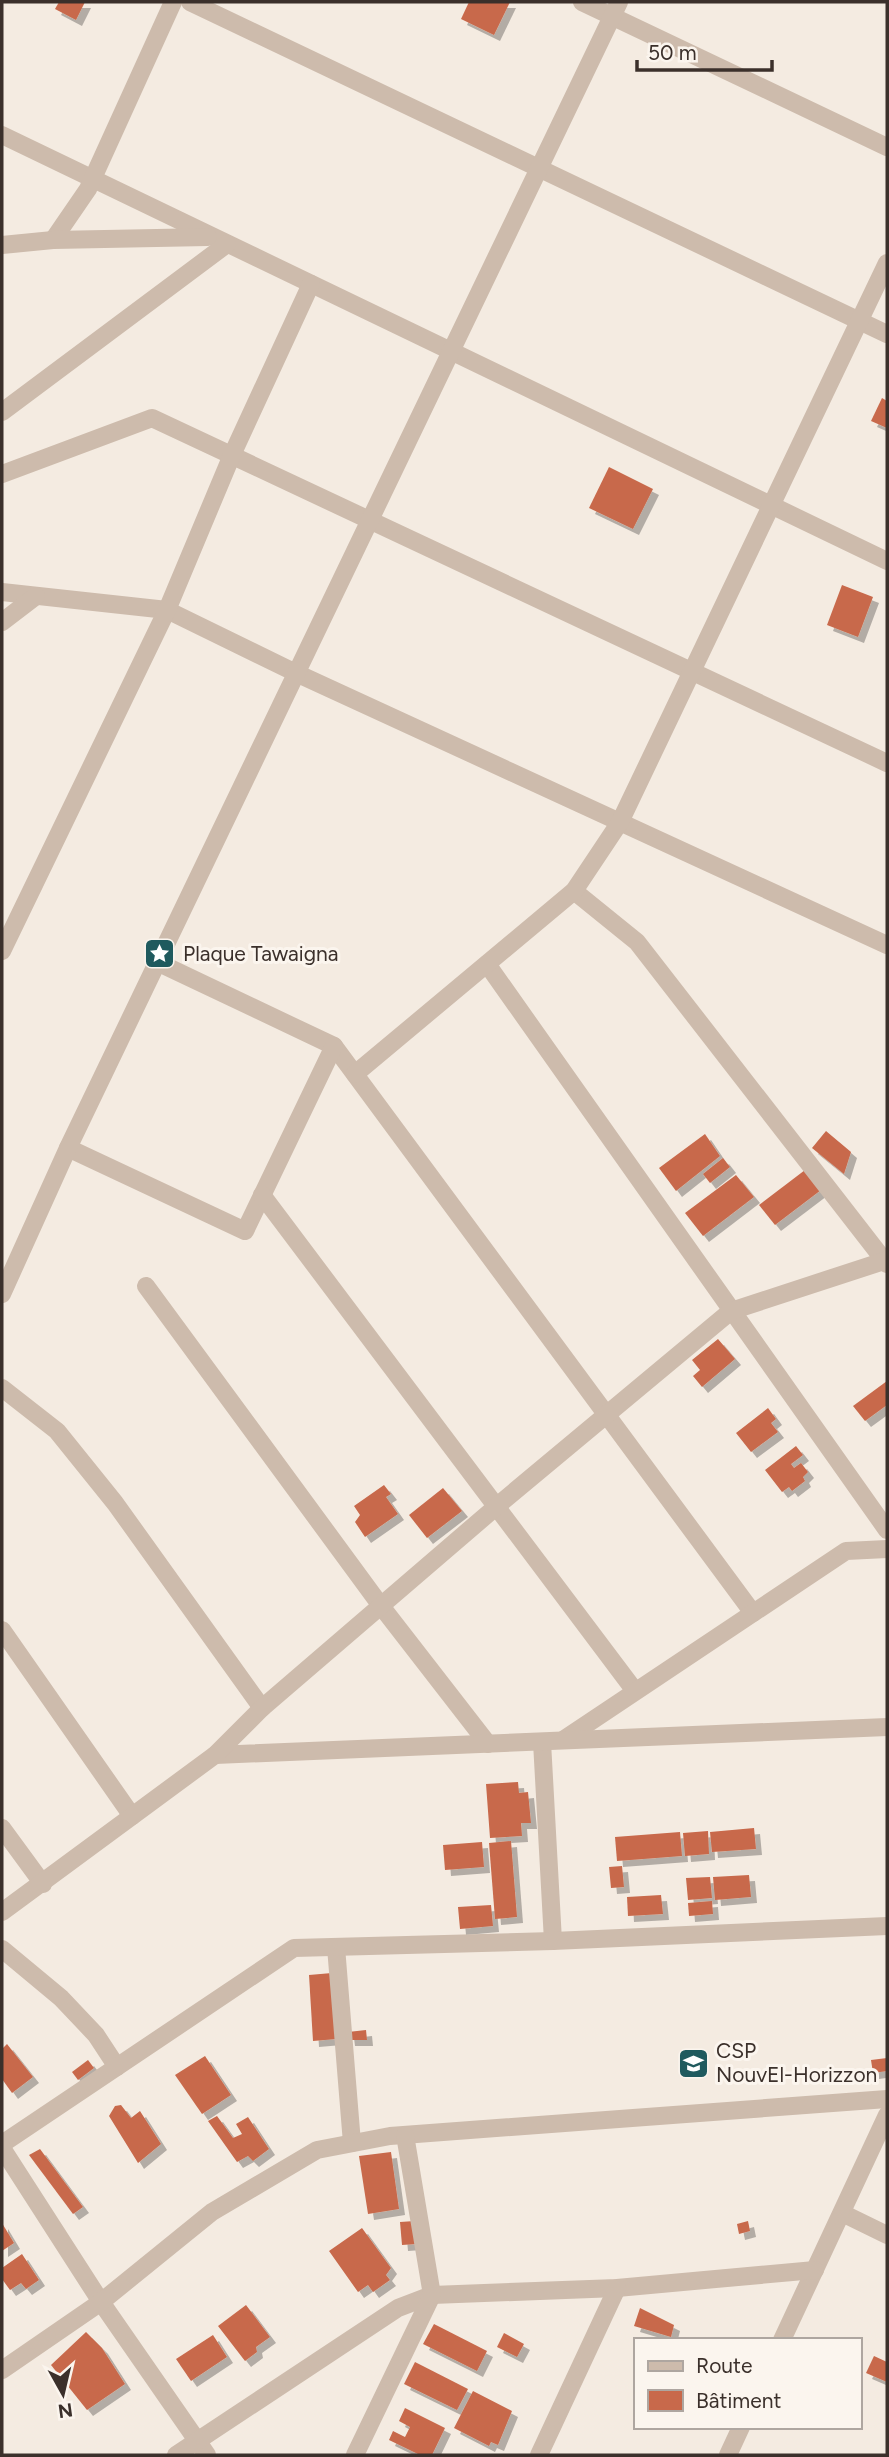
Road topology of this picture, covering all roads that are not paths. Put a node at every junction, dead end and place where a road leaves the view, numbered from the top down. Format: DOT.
graph roads {
  1 [pos="173,2"];
  2 [pos="190,2"];
  3 [pos="582,2"];
  4 [pos="615,9"];
  5 [pos="2,135"];
  6 [pos="887,147"];
  7 [pos="539,168"];
  8 [pos="92,178"];
  9 [pos="53,240"];
  10 [pos="220,240"];
  11 [pos="2,245"];
  12 [pos="887,263"];
  13 [pos="311,284"];
  14 [pos="859,321"];
  15 [pos="887,334"];
  16 [pos="451,351"];
  17 [pos="2,412"];
  18 [pos="232,455"];
  19 [pos="2,474"];
  20 [pos="771,505"];
  21 [pos="369,520"];
  22 [pos="887,561"];
  23 [pos="2,592"];
  24 [pos="36,596"];
  25 [pos="167,610"];
  26 [pos="2,622"];
  27 [pos="692,671"];
  28 [pos="296,673"];
  29 [pos="887,763"];
  30 [pos="620,822"];
  31 [pos="574,891"];
  32 [pos="887,945"];
  33 [pos="2,951"];
  34 [pos="158,962"];
  35 [pos="487,964"];
  36 [pos="334,1046"];
  37 [pos="355,1074"];
  38 [pos="68,1147"];
  39 [pos="262,1195"];
  40 [pos="886,1262"];
  41 [pos="146,1286"];
  42 [pos="2,1294"];
  43 [pos="731,1311"];
  44 [pos="2,1388"];
  45 [pos="607,1415"];
  46 [pos="497,1506"];
  47 [pos="887,1530"];
  48 [pos="887,1549"];
  49 [pos="381,1606"];
  50 [pos="753,1614"];
  51 [pos="2,1630"];
  52 [pos="635,1691"];
  53 [pos="262,1708"];
  54 [pos="887,1727"];
  55 [pos="561,1741"];
  56 [pos="542,1742"];
  57 [pos="488,1744"];
  58 [pos="215,1755"];
  59 [pos="132,1816"];
  60 [pos="2,1828"];
  61 [pos="43,1884"];
  62 [pos="2,1912"];
  63 [pos="887,1926"];
  64 [pos="553,1941"];
  65 [pos="336,1947"];
  66 [pos="2,1949"];
  67 [pos="117,2067"];
  68 [pos="887,2099"];
  69 [pos="887,2115"];
  70 [pos="405,2134"];
  71 [pos="352,2143"];
  72 [pos="2,2146"];
  73 [pos="842,2213"];
  74 [pos="887,2235"];
  75 [pos="815,2270"];
  76 [pos="617,2288"];
  77 [pos="432,2295"];
  78 [pos="101,2302"];
  79 [pos="783,2338"];
  80 [pos="2,2370"];
  81 [pos="740,2429"];
  82 [pos="202,2448"];
  83 [pos="176,2455"];
  84 [pos="355,2455"];
  85 [pos="539,2455"];
  86 [pos="728,2455"];
  1 -- 8 [label="street"];
  2 -- 7 [label="street"];
  3 -- 4 [label="street"];
  4 -- 6 [label="street"];
  4 -- 7 [label="street"];
  5 -- 8 [label="street"];
  7 -- 14 [label="street"];
  7 -- 16 [label="street"];
  8 -- 9 [label="street"];
  8 -- 10 [label="street"];
  9 -- 10 [label="street"];
  9 -- 11 [label="street"];
  10 -- 13 [label="street"];
  10 -- 17 [label="street"];
  12 -- 14 [label="street"];
  13 -- 16 [label="street"];
  13 -- 18 [label="street"];
  14 -- 15 [label="street"];
  14 -- 20 [label="street"];
  16 -- 20 [label="street"];
  16 -- 21 [label="street"];
  18 -- 19 [label="street"];
  18 -- 21 [label="street"];
  18 -- 25 [label="street"];
  20 -- 22 [label="street"];
  20 -- 27 [label="street"];
  21 -- 27 [label="street"];
  21 -- 28 [label="street"];
  23 -- 24 [label="street"];
  24 -- 25 [label="street"];
  24 -- 26 [label="street"];
  25 -- 28 [label="street"];
  25 -- 33 [label="street"];
  27 -- 29 [label="street"];
  27 -- 30 [label="street"];
  28 -- 30 [label="street"];
  28 -- 34 [label="street"];
  30 -- 31 [label="street"];
  30 -- 32 [label="street"];
  31 -- 35 [label="street"];
  31 -- 40 [label="street"];
  34 -- 36 [label="street"];
  34 -- 38 [label="street"];
  35 -- 37 [label="street"];
  35 -- 43 [label="street"];
  36 -- 37 [label="street"];
  36 -- 39 [label="street"];
  37 -- 45 [label="street"];
  38 -- 39 [label="street"];
  38 -- 42 [label="street"];
  39 -- 46 [label="street"];
  40 -- 43 [label="street"];
  41 -- 49 [label="street"];
  43 -- 45 [label="street"];
  43 -- 47 [label="street"];
  44 -- 53 [label="street"];
  45 -- 46 [label="street"];
  45 -- 50 [label="street"];
  46 -- 49 [label="street"];
  46 -- 52 [label="street"];
  48 -- 50 [label="street"];
  49 -- 53 [label="street"];
  49 -- 57 [label="street"];
  50 -- 52 [label="street"];
  51 -- 59 [label="street"];
  52 -- 55 [label="street"];
  53 -- 58 [label="street"];
  54 -- 55 [label="street"];
  55 -- 56 [label="street"];
  56 -- 57 [label="street"];
  56 -- 64 [label="street"];
  57 -- 58 [label="street"];
  58 -- 59 [label="street"];
  59 -- 61 [label="street"];
  60 -- 61 [label="street"];
  61 -- 62 [label="street"];
  63 -- 64 [label="street"];
  64 -- 65 [label="street"];
  65 -- 67 [label="street"];
  65 -- 71 [label="street"];
  66 -- 67 [label="street"];
  67 -- 72 [label="street"];
  68 -- 70 [label="street"];
  69 -- 73 [label="street"];
  70 -- 71 [label="street"];
  70 -- 77 [label="street"];
  71 -- 78 [label="street"];
  72 -- 78 [label="street"];
  73 -- 74 [label="street"];
  73 -- 75 [label="street"];
  75 -- 76 [label="street"];
  75 -- 79 [label="street"];
  76 -- 77 [label="street"];
  76 -- 85 [label="street"];
  77 -- 82 [label="street"];
  77 -- 84 [label="street"];
  78 -- 80 [label="street"];
  78 -- 82 [label="street"];
  81 -- 86 [label="street"];
  82 -- 83 [label="street"];
}
